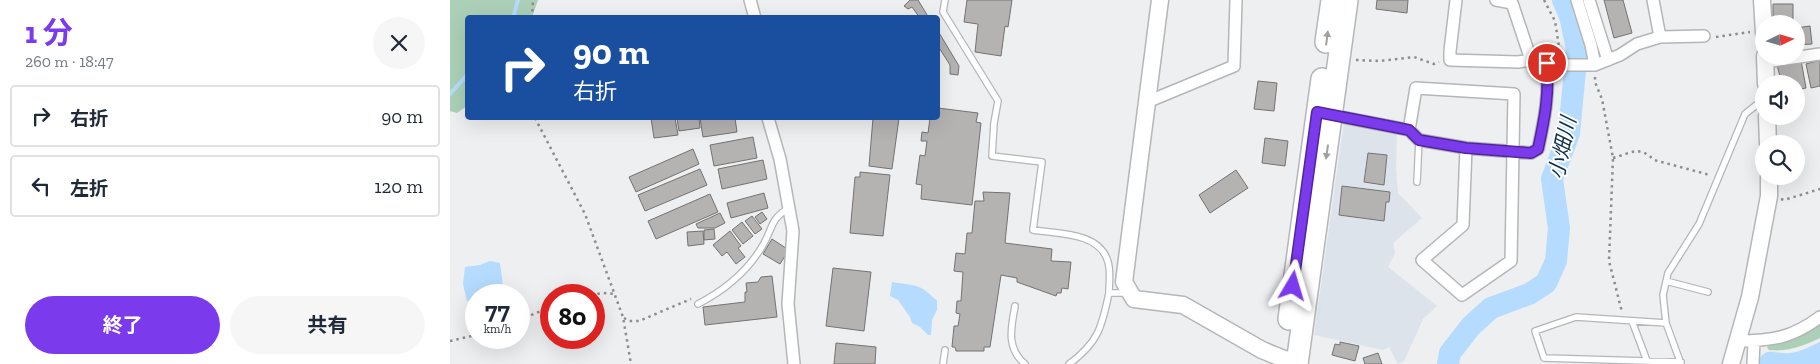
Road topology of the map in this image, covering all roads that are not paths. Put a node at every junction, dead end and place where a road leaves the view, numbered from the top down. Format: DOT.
graph roads {
  1 [pos="750,0"];
  2 [pos="945,0"];
  3 [pos="1160,0"];
  4 [pos="1236,0"];
  5 [pos="1332,0"];
  6 [pos="1347,0"];
  7 [pos="1456,0"];
  8 [pos="1496,0"];
  9 [pos="1577,0"];
  10 [pos="1589,0"];
  11 [pos="1654,0"];
  12 [pos="1762,0"];
  13 [pos="754,15"];
  14 [pos="1763,15"];
  15 [pos="1704,36"];
  16 [pos="1660,37"];
  17 [pos="1820,54"];
  18 [pos="1805,55"];
  19 [pos="1531,60"];
  20 [pos="1608,60"];
  21 [pos="1547,63"];
  22 [pos="1592,65"];
  23 [pos="1147,102"];
  24 [pos="1755,106"];
  25 [pos="1325,114"];
  26 [pos="769,120"];
  27 [pos="1409,130"];
  28 [pos="1419,140"];
  29 [pos="1466,148"];
  30 [pos="1513,152"];
  31 [pos="1418,182"];
  32 [pos="1769,185"];
  33 [pos="789,208"];
  34 [pos="1666,281"];
  35 [pos="1708,292"];
  36 [pos="1109,293"];
  37 [pos="1131,293"];
  38 [pos="698,304"];
  39 [pos="1015,306"];
  40 [pos="1820,317"];
  41 [pos="1632,321"];
  42 [pos="1666,323"];
  43 [pos="1737,341"];
  44 [pos="1754,341"];
  45 [pos="945,350"];
  46 [pos="1290,362"];
  47 [pos="1647,362"];
  48 [pos="1681,363"];
  49 [pos="794,364"];
  50 [pos="943,364"];
  51 [pos="1026,364"];
  52 [pos="1069,364"];
  53 [pos="1731,364"];
  54 [pos="1753,364"];
  1 -- 13 [label="street"];
  2 -- 36 [label="lane"];
  3 -- 23 [label="street"];
  4 -- 23 [label="street"];
  25 -- 5 [label="highway, one-way"];
  6 -- 25 [label="highway"];
  7 -- 19 [label="street"];
  8 -- 19 [label="street"];
  9 -- 22 [label="street"];
  10 -- 20 [label="street"];
  11 -- 16 [label="street"];
  12 -- 14 [label="street"];
  15 -- 16 [label="street"];
  16 -- 20 [label="street"];
  17 -- 18 [label="street"];
  19 -- 21 [label="street"];
  20 -- 22 [label="street"];
  21 -- 22 [label="street"];
  21 -- 30 [label="street"];
  23 -- 37 [label="street"];
  24 -- 34 [label="lane"];
  25 -- 27 [label="street"];
  25 -- 46 [label="highway"];
  26 -- 33 [label="street"];
  27 -- 28 [label="street"];
  27 -- 30 [label="street"];
  28 -- 29 [label="street"];
  28 -- 31 [label="lane"];
  29 -- 30 [label="street"];
  29 -- 30 [label="street"];
  32 -- 43 [label="street"];
  33 -- 38 [label="lane"];
  33 -- 49 [label="street"];
  34 -- 35 [label="lane"];
  34 -- 42 [label="lane"];
  36 -- 37 [label="lane"];
  36 -- 52 [label="lane"];
  37 -- 46 [label="street"];
  39 -- 51 [label="lane"];
  40 -- 44 [label="street"];
  41 -- 42 [label="lane"];
  41 -- 47 [label="lane"];
  41 -- 47 [label="lane"];
  42 -- 48 [label="lane"];
  43 -- 44 [label="street"];
  43 -- 53 [label="street"];
  44 -- 54 [label="street"];
  45 -- 50 [label="lane"];
  47 -- 48 [label="lane"];
}
